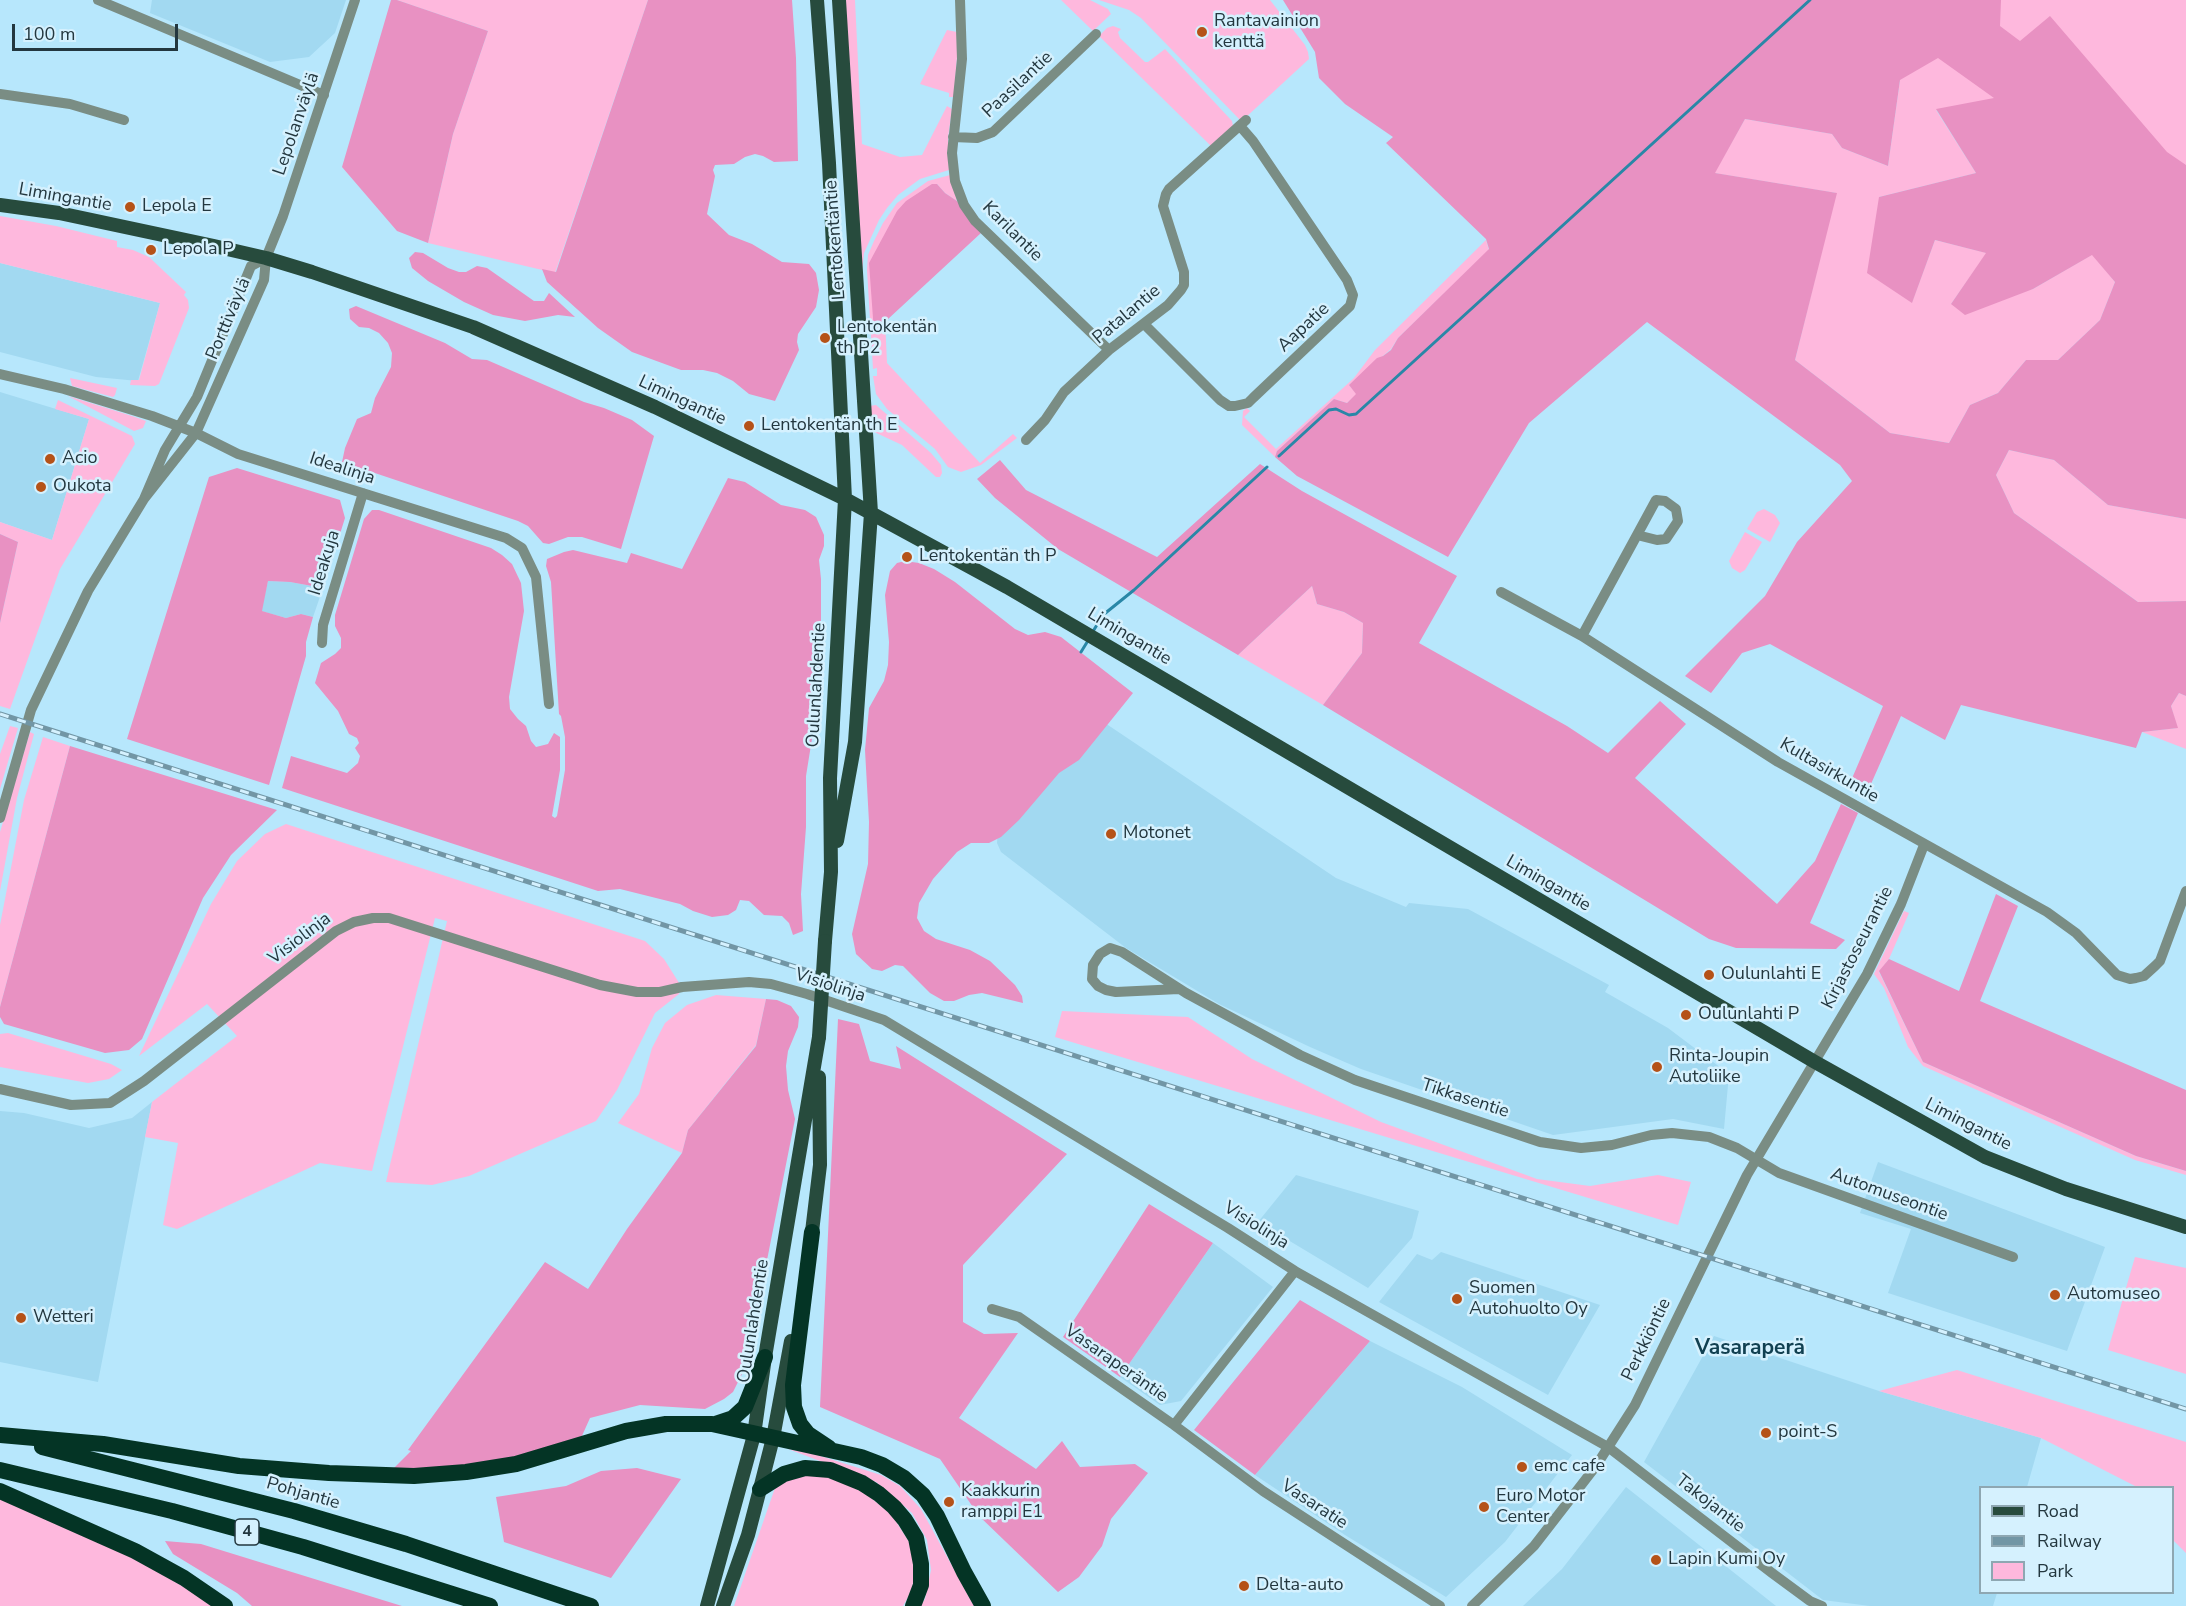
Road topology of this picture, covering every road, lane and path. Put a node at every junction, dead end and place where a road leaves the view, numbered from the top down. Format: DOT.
graph roads {
  1 [pos="98,0"];
  2 [pos="355,0"];
  3 [pos="817,0"];
  4 [pos="839,0"];
  5 [pos="960,0"];
  6 [pos="1096,34"];
  7 [pos="0,94"];
  8 [pos="324,95"];
  9 [pos="124,120"];
  10 [pos="1243,123"];
  11 [pos="953,137"];
  12 [pos="0,205"];
  13 [pos="266,258"];
  14 [pos="1144,324"];
  15 [pos="1109,350"];
  16 [pos="0,374"];
  17 [pos="179,427"];
  18 [pos="196,433"];
  19 [pos="1026,440"];
  20 [pos="363,493"];
  21 [pos="144,499"];
  22 [pos="845,499"];
  23 [pos="871,513"];
  24 [pos="1637,535"];
  25 [pos="1500,592"];
  26 [pos="1582,636"];
  27 [pos="322,643"];
  28 [pos="549,704"];
  29 [pos="0,818"];
  30 [pos="1924,845"];
  31 [pos="831,872"];
  32 [pos="2186,891"];
  33 [pos="1179,989"];
  34 [pos="819,1037"];
  35 [pos="1815,1062"];
  36 [pos="0,1089"];
  37 [pos="1756,1160"];
  38 [pos="2186,1227"];
  39 [pos="812,1232"];
  40 [pos="2013,1257"];
  41 [pos="1295,1270"];
  42 [pos="992,1308"];
  43 [pos="765,1357"];
  44 [pos="712,1424"];
  45 [pos="1174,1425"];
  46 [pos="754,1435"];
  47 [pos="0,1436"];
  48 [pos="773,1438"];
  49 [pos="1608,1447"];
  50 [pos="835,1452"];
  51 [pos="0,1470"];
  52 [pos="760,1488"];
  53 [pos="0,1491"];
  54 [pos="708,1603"];
  55 [pos="1808,1603"];
  56 [pos="723,1605"];
  57 [pos="225,1606"];
  58 [pos="490,1606"];
  59 [pos="591,1606"];
  60 [pos="913,1606"];
  61 [pos="982,1606"];
  62 [pos="1440,1606"];
  63 [pos="1472,1606"];
  64 [pos="1822,1606"];
  1 -- 8 [label="street"];
  2 -- 8 [label="street, Lepolanväylä"];
  3 -- 22 [label="main road, Lentokentäntie"];
  4 -- 23 [label="main road, Lentokentäntie"];
  5 -- 11 [label="street, Karilantie"];
  6 -- 11 [label="street, Paasilantie"];
  7 -- 9 [label="street"];
  8 -- 13 [label="street, Lepolanväylä"];
  10 -- 14 [label="street, Patalantie"];
  10 -- 14 [label="street, Aapatie"];
  11 -- 15 [label="street, Karilantie"];
  12 -- 13 [label="main road, Limingantie"];
  13 -- 17 [label="street, Porttiväylä"];
  13 -- 18 [label="street, Porttiväylä"];
  13 -- 22 [label="main road, Limingantie"];
  14 -- 15 [label="street, Patalantie"];
  15 -- 19 [label="street, Patalantie"];
  16 -- 17 [label="street, Idealinja"];
  17 -- 18 [label="street, Idealinja"];
  17 -- 21 [label="street, Porttiväylä"];
  18 -- 20 [label="street, Idealinja"];
  18 -- 21 [label="street, Porttiväylä"];
  20 -- 27 [label="street, Ideakuja"];
  20 -- 28 [label="street, Idealinja"];
  21 -- 29 [label="street, Porttiväylä"];
  22 -- 23 [label="main road, Limingantie"];
  22 -- 31 [label="main road, Oulunlahdentie"];
  23 -- 31 [label="main road, Oulunlahdentie"];
  23 -- 35 [label="main road, Limingantie"];
  24 -- 26 [label="street"];
  25 -- 26 [label="street, Kultasirkuntie"];
  26 -- 30 [label="street, Kultasirkuntie"];
  30 -- 32 [label="street, Kultasirkuntie"];
  30 -- 35 [label="street, Kirjastoseurantie"];
  31 -- 34 [label="main road, Oulunlahdentie, bridge"];
  33 -- 33 [label="street, Tikkasentie"];
  33 -- 37 [label="street, Tikkasentie"];
  34 -- 39 [label="main road, Oulunlahdentie"];
  34 -- 43 [label="main road, Oulunlahdentie"];
  35 -- 37 [label="street, Perkkiöntie"];
  35 -- 38 [label="main road, Limingantie"];
  36 -- 41 [label="street, Visiolinja"];
  37 -- 40 [label="street, Automuseontie"];
  37 -- 49 [label="street, Perkkiöntie"];
  39 -- 48 [label="main road, Oulunlahdentie"];
  39 -- 50 [label="highway"];
  41 -- 45 [label="street, Vasaraperäntie"];
  41 -- 49 [label="street, Visiolinja"];
  42 -- 45 [label="street, Vasaraperäntie"];
  43 -- 44 [label="highway"];
  43 -- 46 [label="main road, Oulunlahdentie"];
  44 -- 46 [label="highway"];
  44 -- 47 [label="highway"];
  45 -- 62 [label="street, Vasaratie"];
  46 -- 48 [label="highway"];
  46 -- 54 [label="main road, Oulunlahdentie"];
  47 -- 59 [label="highway, Pohjantie / 4"];
  48 -- 50 [label="highway"];
  48 -- 52 [label="main road, Oulunlahdentie"];
  49 -- 55 [label="street, Takojantie"];
  49 -- 63 [label="street, Perkkiöntie"];
  50 -- 61 [label="highway"];
  51 -- 58 [label="highway, 4"];
  52 -- 56 [label="main road, Oulunlahdentie"];
  52 -- 60 [label="highway"];
  53 -- 57 [label="highway"];
  55 -- 64 [label="street, Takojantie"];
}
